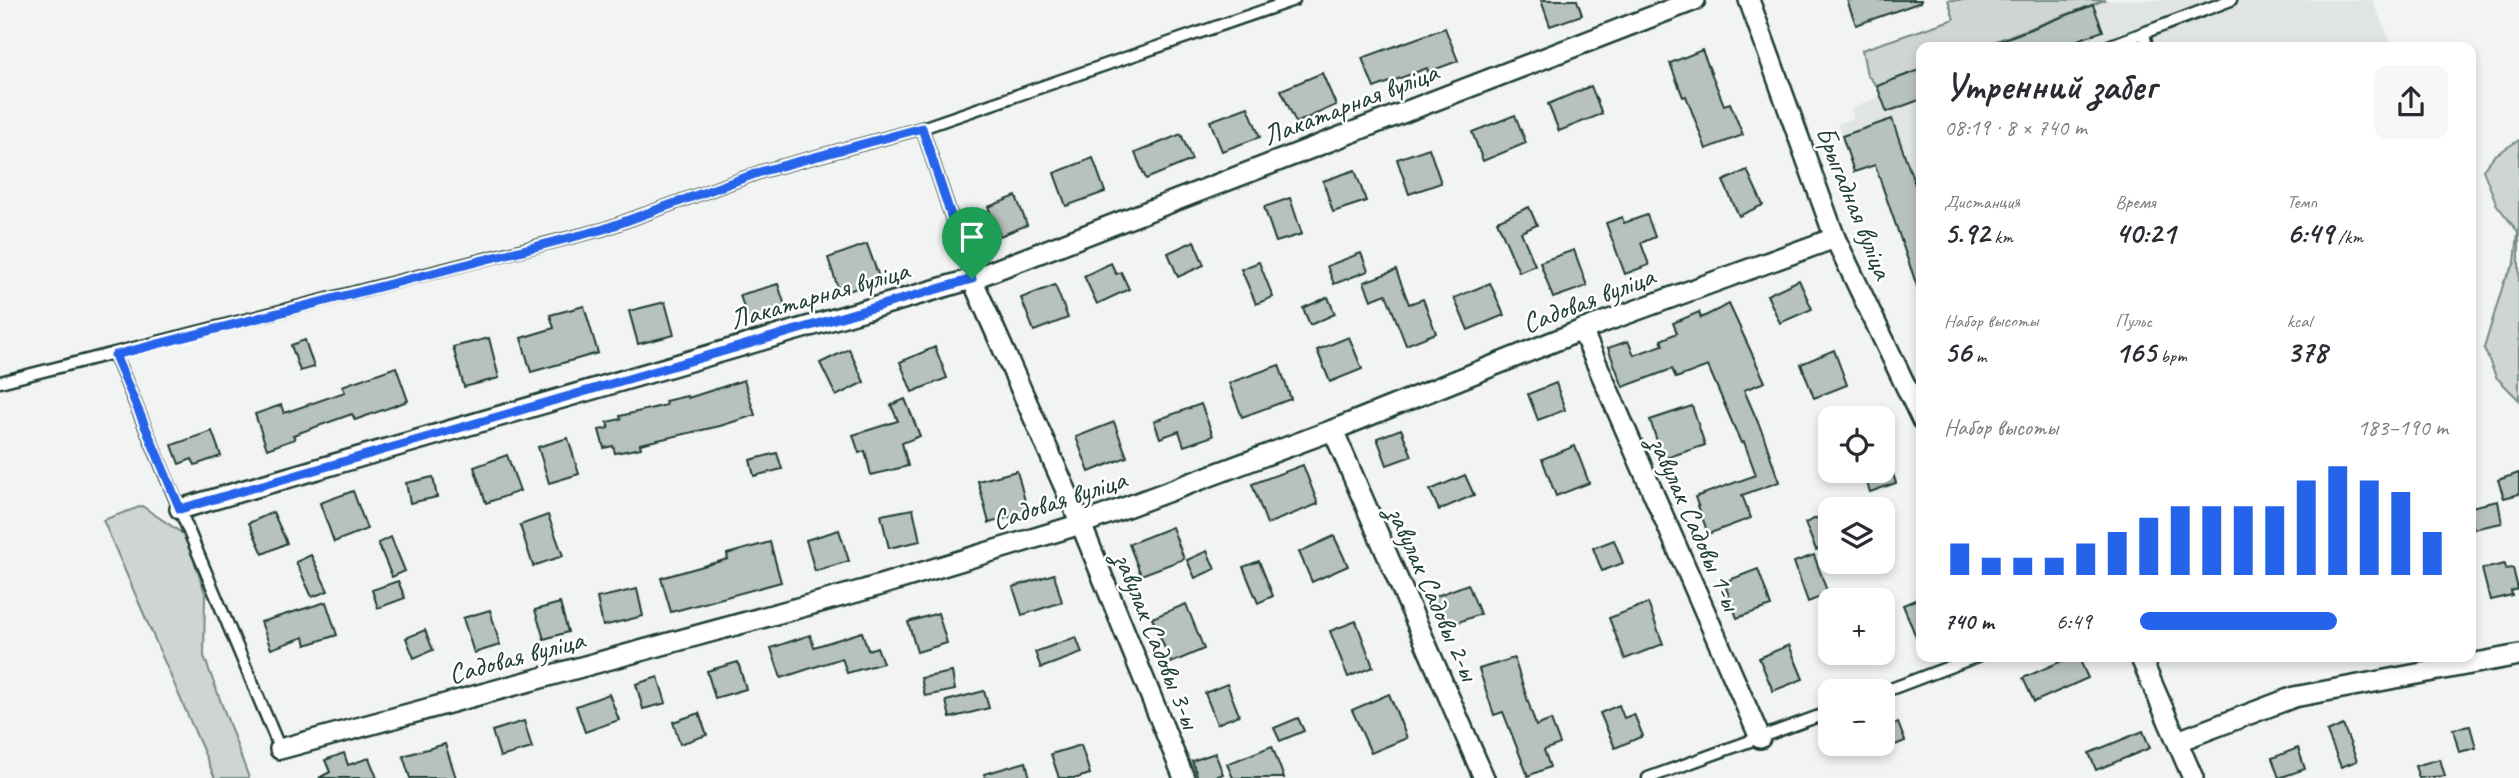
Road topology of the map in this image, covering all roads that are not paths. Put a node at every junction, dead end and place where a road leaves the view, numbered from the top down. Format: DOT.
graph roads {
  1 [pos="1294,0"];
  2 [pos="1695,0"];
  3 [pos="1749,0"];
  4 [pos="2231,0"];
  5 [pos="2144,33"];
  6 [pos="2120,42"];
  7 [pos="2146,42"];
  8 [pos="922,128"];
  9 [pos="1835,238"];
  10 [pos="972,279"];
  11 [pos="1582,330"];
  12 [pos="115,355"];
  13 [pos="0,382"];
  14 [pos="1916,407"];
  15 [pos="1333,430"];
  16 [pos="180,509"];
  17 [pos="1081,524"];
  18 [pos="2519,655"];
  19 [pos="1962,662"];
  20 [pos="2143,662"];
  21 [pos="1895,687"];
  22 [pos="1818,716"];
  23 [pos="1760,738"];
  24 [pos="2178,741"];
  25 [pos="280,749"];
  26 [pos="1184,778"];
  27 [pos="1484,778"];
  28 [pos="1648,778"];
  29 [pos="2193,778"];
  1 -- 8 [label="lane"];
  2 -- 10 [label="street, Лакатарная вуліца"];
  3 -- 9 [label="street, Брыгадная вуліца"];
  4 -- 5 [label="lane"];
  5 -- 6 [label="lane"];
  5 -- 7 [label="lane"];
  8 -- 10 [label="lane"];
  8 -- 12 [label="lane"];
  9 -- 11 [label="street, Садовая вуліца"];
  9 -- 14 [label="street, Брыгадная вуліца"];
  10 -- 16 [label="street, Лакатарная вуліца"];
  10 -- 17 [label="street, завулак Садовы 3-ы"];
  11 -- 15 [label="street, Садовая вуліца"];
  11 -- 23 [label="street, завулак Садовы 1-ы"];
  12 -- 13 [label="lane"];
  12 -- 16 [label="lane"];
  15 -- 17 [label="street, Садовая вуліца"];
  15 -- 27 [label="street, завулак Садовы 2-ы"];
  16 -- 25 [label="lane"];
  17 -- 25 [label="street, Садовая вуліца"];
  17 -- 26 [label="street, завулак Садовы 3-ы"];
  18 -- 24 [label="street"];
  19 -- 21 [label="lane"];
  20 -- 24 [label="street"];
  22 -- 23 [label="lane"];
  23 -- 28 [label="lane"];
  24 -- 29 [label="street"];
}
